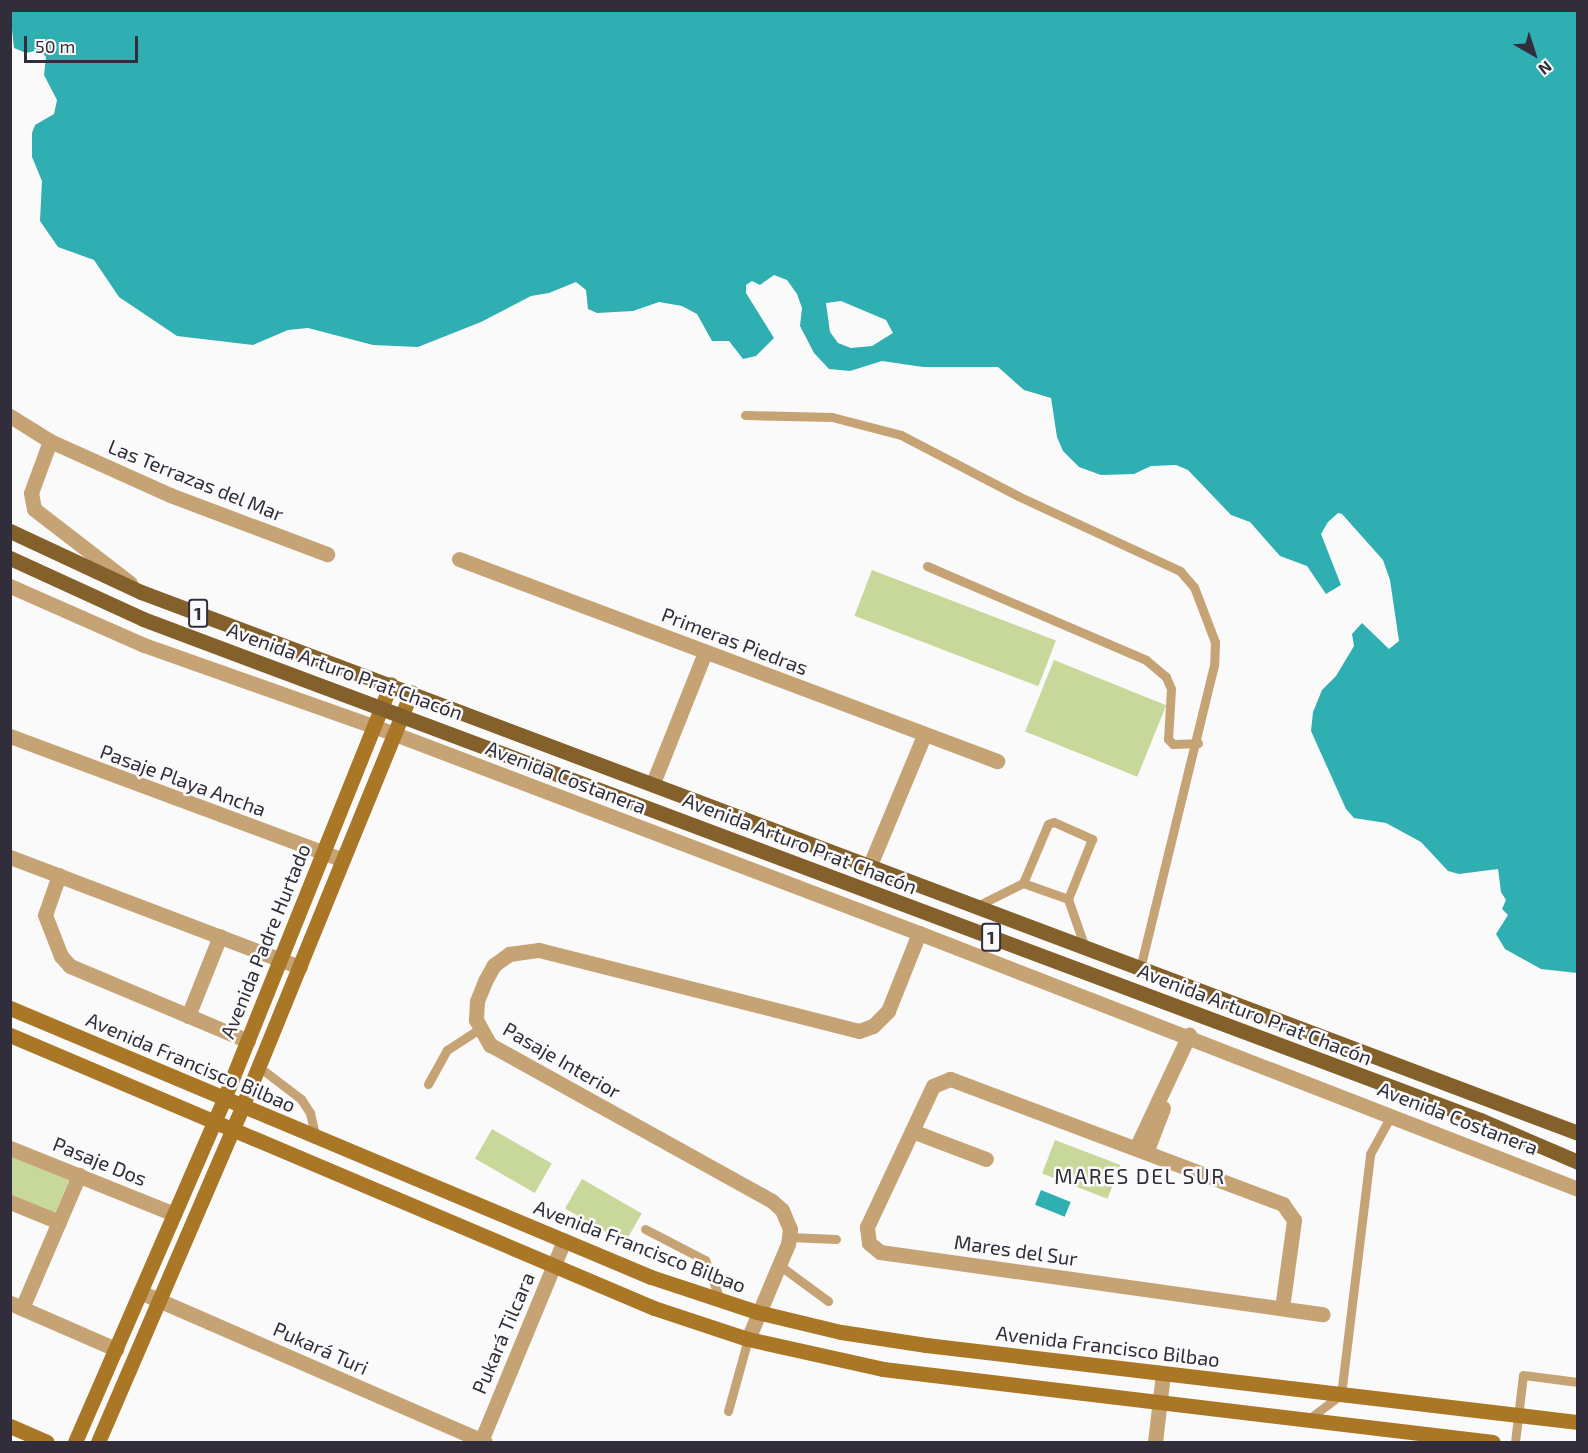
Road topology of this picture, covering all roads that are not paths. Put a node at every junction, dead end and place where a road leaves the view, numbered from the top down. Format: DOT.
graph roads {
  1 [pos="745,415"];
  2 [pos="10,416"];
  3 [pos="50,441"];
  4 [pos="10,531"];
  5 [pos="327,554"];
  6 [pos="10,558"];
  7 [pos="459,559"];
  8 [pos="927,566"];
  9 [pos="11,586"];
  10 [pos="141,592"];
  11 [pos="705,652"];
  12 [pos="391,684"];
  13 [pos="411,692"];
  14 [pos="382,706"];
  15 [pos="403,714"];
  16 [pos="373,727"];
  17 [pos="395,734"];
  18 [pos="924,735"];
  19 [pos="10,736"];
  20 [pos="1198,743"];
  21 [pos="997,761"];
  22 [pos="653,783"];
  23 [pos="323,853"];
  24 [pos="10,857"];
  25 [pos="343,860"];
  26 [pos="870,865"];
  27 [pos="59,875"];
  28 [pos="1023,883"];
  29 [pos="1068,899"];
  30 [pos="977,906"];
  31 [pos="920,933"];
  32 [pos="220,936"];
  33 [pos="1084,945"];
  34 [pos="280,959"];
  35 [pos="300,967"];
  36 [pos="1140,968"];
  37 [pos="10,1008"];
  38 [pos="188,1016"];
  39 [pos="479,1029"];
  40 [pos="10,1035"];
  41 [pos="1189,1035"];
  42 [pos="248,1041"];
  43 [pos="259,1067"];
  44 [pos="428,1084"];
  45 [pos="224,1099"];
  46 [pos="242,1107"];
  47 [pos="1392,1114"];
  48 [pos="214,1122"];
  49 [pos="232,1130"];
  50 [pos="912,1131"];
  51 [pos="1578,1133"];
  52 [pos="316,1138"];
  53 [pos="10,1148"];
  54 [pos="1142,1148"];
  55 [pos="986,1159"];
  56 [pos="1578,1162"];
  57 [pos="79,1175"];
  58 [pos="1578,1189"];
  59 [pos="10,1202"];
  60 [pos="174,1214"];
  61 [pos="59,1222"];
  62 [pos="645,1229"];
  63 [pos="790,1237"];
  64 [pos="837,1239"];
  65 [pos="564,1241"];
  66 [pos="779,1264"];
  67 [pos="554,1266"];
  68 [pos="140,1292"];
  69 [pos="159,1300"];
  70 [pos="828,1301"];
  71 [pos="721,1302"];
  72 [pos="16,1306"];
  73 [pos="1282,1308"];
  74 [pos="757,1312"];
  75 [pos="1323,1314"];
  76 [pos="748,1339"];
  77 [pos="116,1349"];
  78 [pos="1163,1374"];
  79 [pos="1578,1382"];
  80 [pos="1341,1395"];
  81 [pos="1159,1405"];
  82 [pos="728,1411"];
  83 [pos="1518,1416"];
  84 [pos="1299,1420"];
  85 [pos="1578,1422"];
  86 [pos="10,1426"];
  87 [pos="1419,1438"];
  88 [pos="483,1442"];
  89 [pos="47,1443"];
  90 [pos="75,1443"];
  91 [pos="98,1443"];
  92 [pos="1155,1443"];
  93 [pos="1493,1443"];
  94 [pos="1515,1443"];
  1 -- 20 [label="lane"];
  2 -- 3 [label="street, Las Terrazas del Mar"];
  3 -- 5 [label="street, Las Terrazas del Mar"];
  3 -- 10 [label="street"];
  4 -- 10 [label="main road, Avenida Arturo Prat Chacón / 1"];
  6 -- 14 [label="main road, Avenida Arturo Prat Chacón / 1"];
  7 -- 11 [label="street, Primeras Piedras"];
  8 -- 20 [label="lane"];
  9 -- 16 [label="street, Avenida Costanera"];
  10 -- 12 [label="main road, Avenida Arturo Prat Chacón / 1"];
  11 -- 18 [label="street, Primeras Piedras"];
  11 -- 22 [label="street"];
  12 -- 13 [label="main road, Avenida Arturo Prat Chacón / 1"];
  12 -- 14 [label="main road, Avenida Padre Hurtado"];
  13 -- 15 [label="main road"];
  13 -- 22 [label="main road, Avenida Arturo Prat Chacón / 1"];
  14 -- 15 [label="main road, Avenida Arturo Prat Chacón / 1"];
  14 -- 16 [label="main road, Avenida Padre Hurtado"];
  15 -- 17 [label="main road"];
  15 -- 56 [label="main road, Avenida Arturo Prat Chacón / 1"];
  16 -- 17 [label="street, Avenida Costanera"];
  16 -- 23 [label="main road, Avenida Padre Hurtado"];
  17 -- 25 [label="main road"];
  17 -- 31 [label="street, Avenida Costanera"];
  18 -- 21 [label="street, Primeras Piedras"];
  18 -- 26 [label="street"];
  19 -- 23 [label="street, Pasaje Playa Ancha"];
  20 -- 36 [label="lane"];
  22 -- 26 [label="main road, Avenida Arturo Prat Chacón / 1"];
  23 -- 25 [label="street, Pasaje Playa Ancha"];
  23 -- 34 [label="main road, Avenida Padre Hurtado"];
  24 -- 27 [label="street"];
  25 -- 35 [label="main road"];
  26 -- 30 [label="main road, Avenida Arturo Prat Chacón / 1"];
  27 -- 32 [label="street"];
  27 -- 38 [label="street"];
  28 -- 29 [label="lane"];
  28 -- 29 [label="lane"];
  28 -- 30 [label="lane"];
  29 -- 33 [label="lane"];
  30 -- 33 [label="main road, Avenida Arturo Prat Chacón / 1"];
  31 -- 39 [label="street, Pasaje Interior"];
  31 -- 41 [label="street, Avenida Costanera"];
  32 -- 34 [label="street"];
  32 -- 38 [label="street"];
  33 -- 36 [label="main road, Avenida Arturo Prat Chacón / 1"];
  34 -- 35 [label="street"];
  34 -- 42 [label="main road, Avenida Padre Hurtado"];
  35 -- 43 [label="main road"];
  36 -- 51 [label="main road, Avenida Arturo Prat Chacón / 1"];
  37 -- 45 [label="main road, Avenida Francisco Bilbao"];
  38 -- 42 [label="street"];
  39 -- 44 [label="lane"];
  39 -- 63 [label="street, Pasaje Interior"];
  40 -- 48 [label="main road"];
  41 -- 47 [label="street, Avenida Costanera"];
  41 -- 54 [label="street"];
  42 -- 45 [label="main road, Avenida Padre Hurtado"];
  43 -- 46 [label="main road"];
  43 -- 52 [label="lane"];
  45 -- 46 [label="main road, Avenida Francisco Bilbao"];
  45 -- 48 [label="main road, Avenida Padre Hurtado"];
  46 -- 49 [label="main road"];
  46 -- 52 [label="main road, Avenida Francisco Bilbao"];
  47 -- 58 [label="street, Avenida Costanera"];
  47 -- 80 [label="lane"];
  48 -- 49 [label="main road"];
  48 -- 60 [label="main road, Avenida Padre Hurtado"];
  49 -- 67 [label="main road"];
  49 -- 69 [label="main road"];
  50 -- 54 [label="street, Mares del Sur"];
  50 -- 55 [label="street"];
  50 -- 73 [label="street, Mares del Sur"];
  52 -- 65 [label="main road, Avenida Francisco Bilbao"];
  53 -- 57 [label="street, Pasaje Dos"];
  54 -- 73 [label="street, Mares del Sur"];
  57 -- 60 [label="street, Pasaje Dos"];
  57 -- 61 [label="street"];
  59 -- 61 [label="street"];
  60 -- 68 [label="main road, Avenida Padre Hurtado"];
  61 -- 72 [label="street"];
  62 -- 71 [label="lane"];
  63 -- 64 [label="lane"];
  63 -- 66 [label="street"];
  65 -- 67 [label="street, Pukará Tilcara"];
  65 -- 71 [label="main road, Avenida Francisco Bilbao"];
  66 -- 70 [label="lane"];
  66 -- 74 [label="street"];
  67 -- 76 [label="main road"];
  67 -- 88 [label="street, Pukará Tilcara"];
  68 -- 69 [label="street, Pukará Turi"];
  68 -- 77 [label="main road, Avenida Padre Hurtado"];
  69 -- 88 [label="street, Pukará Turi"];
  69 -- 91 [label="main road"];
  71 -- 74 [label="main road, Avenida Francisco Bilbao"];
  72 -- 77 [label="street"];
  73 -- 75 [label="street, Mares del Sur"];
  74 -- 76 [label="street"];
  74 -- 78 [label="main road, Avenida Francisco Bilbao"];
  76 -- 81 [label="main road"];
  76 -- 82 [label="lane"];
  77 -- 90 [label="main road, Avenida Padre Hurtado"];
  78 -- 80 [label="main road, Avenida Francisco Bilbao"];
  78 -- 81 [label="street"];
  79 -- 83 [label="lane"];
  80 -- 83 [label="main road, Avenida Francisco Bilbao"];
  80 -- 84 [label="lane"];
  81 -- 84 [label="main road"];
  81 -- 92 [label="street"];
  83 -- 85 [label="main road, Avenida Francisco Bilbao"];
  83 -- 94 [label="lane"];
  84 -- 87 [label="main road"];
  86 -- 89 [label="main road"];
  87 -- 93 [label="main road"];
}
